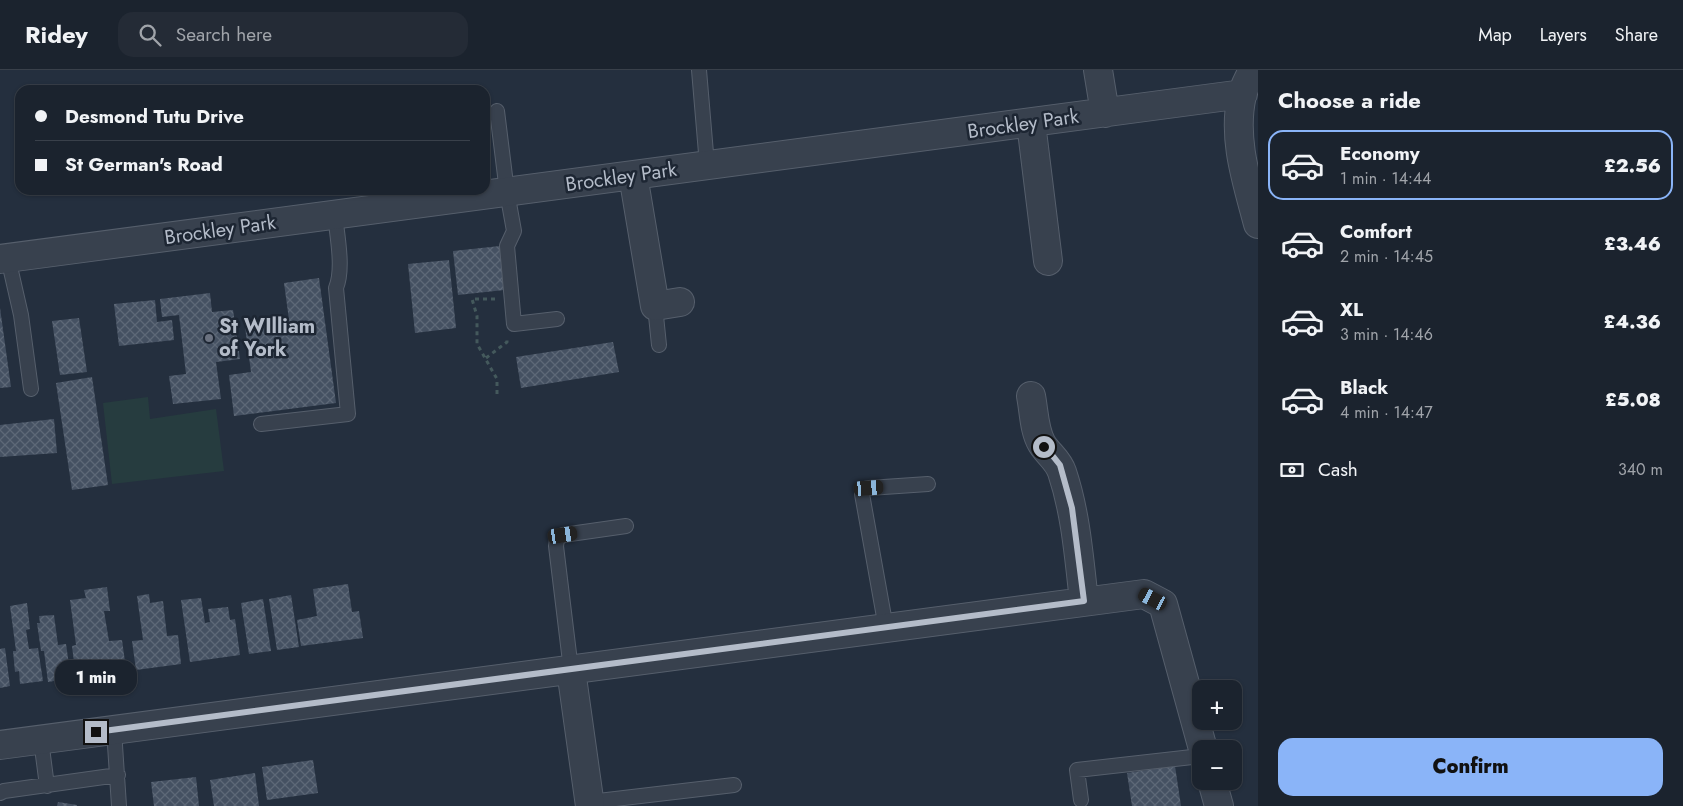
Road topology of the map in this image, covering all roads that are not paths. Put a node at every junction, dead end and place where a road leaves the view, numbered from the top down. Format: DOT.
graph roads {
  1 [pos="699,70"];
  2 [pos="1098,70"];
  3 [pos="1248,82"];
  4 [pos="496,111"];
  5 [pos="1105,112"];
  6 [pos="1031,122"];
  7 [pos="707,165"];
  8 [pos="633,175"];
  9 [pos="507,192"];
  10 [pos="490,194"];
  11 [pos="484,195"];
  12 [pos="335,214"];
  13 [pos="1258,224"];
  14 [pos="4,258"];
  15 [pos="1048,261"];
  16 [pos="668,304"];
  17 [pos="557,319"];
  18 [pos="659,345"];
  19 [pos="31,389"];
  20 [pos="1031,396"];
  21 [pos="261,424"];
  22 [pos="928,484"];
  23 [pos="626,526"];
  24 [pos="1084,601"];
  25 [pos="886,628"];
  26 [pos="571,670"];
  27 [pos="114,730"];
  28 [pos="41,740"];
  29 [pos="1201,740"];
  30 [pos="0,745"];
  31 [pos="1192,757"];
  32 [pos="118,775"];
  33 [pos="734,785"];
  34 [pos="47,786"];
  35 [pos="1214,790"];
  36 [pos="0,793"];
  37 [pos="1081,800"];
  38 [pos="590,804"];
  39 [pos="119,806"];
  40 [pos="1218,806"];
  1 -- 7 [label="lane"];
  2 -- 5 [label="street"];
  3 -- 5 [label="street, Brockley Park"];
  3 -- 13 [label="street"];
  4 -- 9 [label="lane"];
  5 -- 6 [label="street, Brockley Park"];
  6 -- 7 [label="street, Brockley Park"];
  6 -- 15 [label="street"];
  7 -- 8 [label="street, Brockley Park"];
  8 -- 9 [label="street, Brockley Park"];
  8 -- 16 [label="street"];
  9 -- 10 [label="street, Brockley Park"];
  9 -- 17 [label="lane"];
  11 -- 12 [label="street, Brockley Park"];
  12 -- 14 [label="street, Brockley Park"];
  12 -- 21 [label="lane"];
  14 -- 19 [label="lane"];
  16 -- 18 [label="lane"];
  20 -- 24 [label="street"];
  22 -- 25 [label="lane"];
  23 -- 26 [label="lane"];
  24 -- 25 [label="street"];
  24 -- 29 [label="street"];
  25 -- 26 [label="street"];
  26 -- 27 [label="street"];
  26 -- 38 [label="street"];
  27 -- 28 [label="street"];
  27 -- 32 [label="lane"];
  28 -- 30 [label="street"];
  28 -- 34 [label="lane"];
  31 -- 37 [label="lane"];
  32 -- 34 [label="lane"];
  32 -- 39 [label="lane"];
  33 -- 38 [label="lane"];
  34 -- 36 [label="lane"];
  35 -- 40 [label="street"];
}
